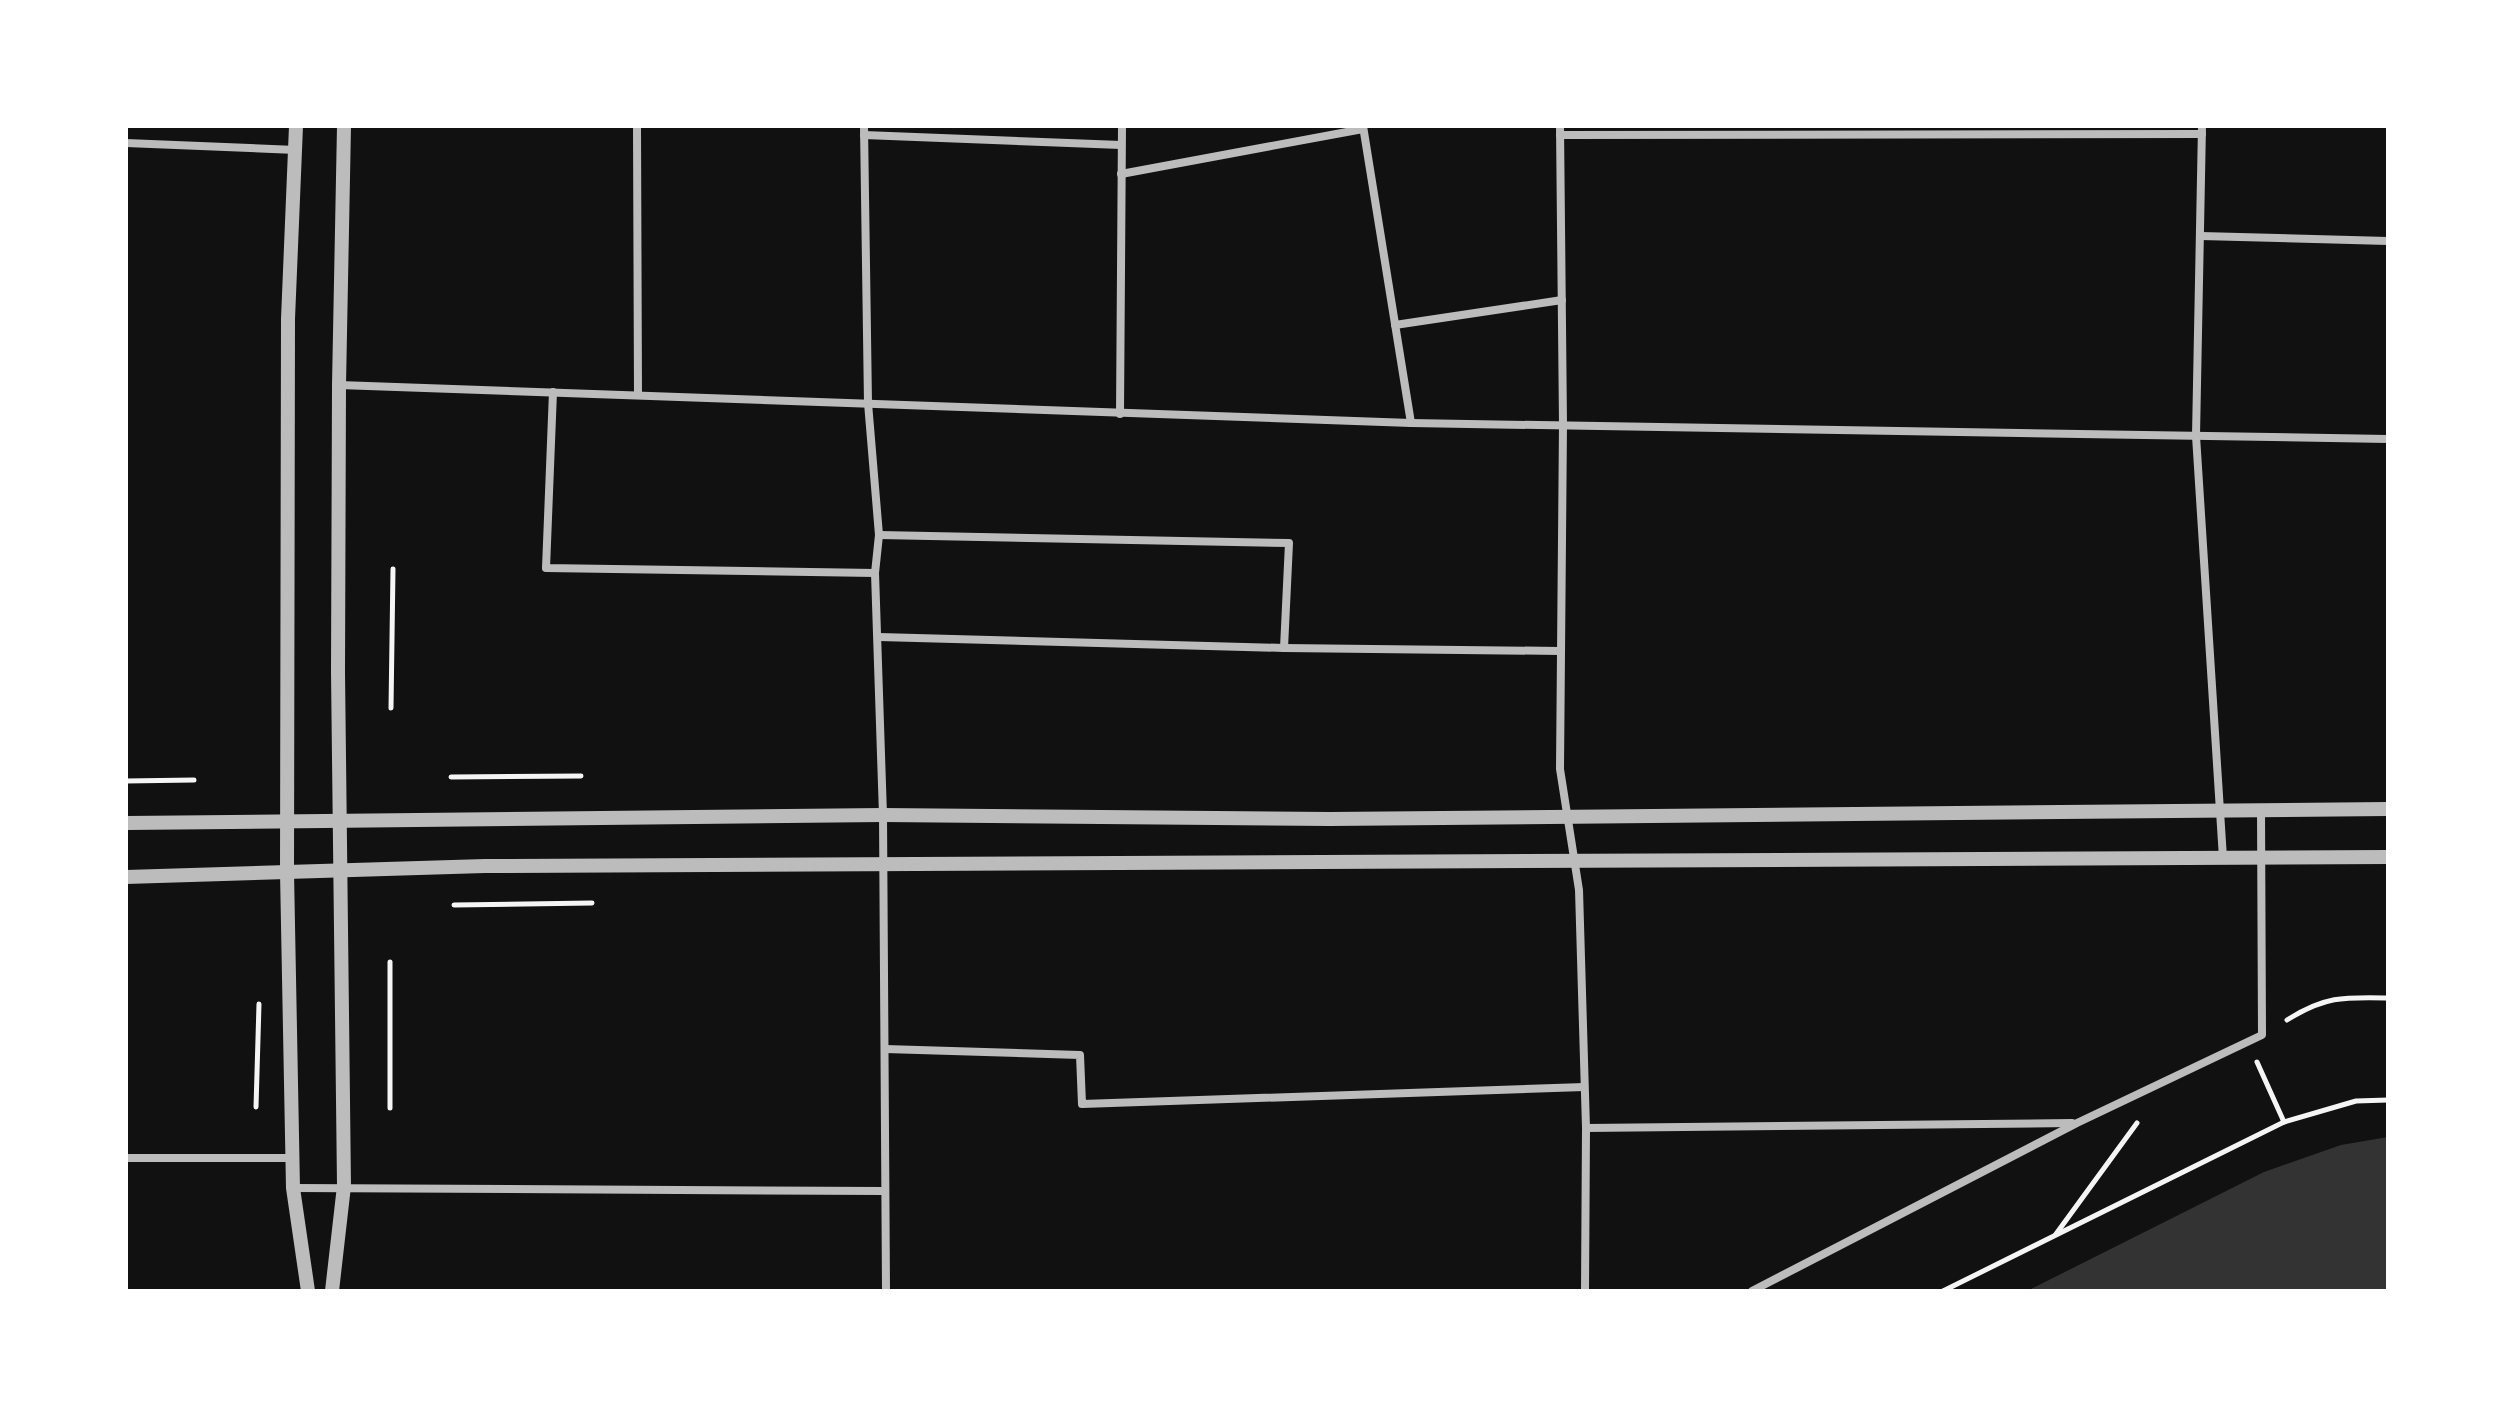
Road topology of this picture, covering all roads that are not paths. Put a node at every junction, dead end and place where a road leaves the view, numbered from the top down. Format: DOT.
graph roads {
  1 [pos="296,126"];
  2 [pos="344,126"];
  3 [pos="637,126"];
  4 [pos="1122,126"];
  5 [pos="1363,127"];
  6 [pos="864,130"];
  7 [pos="2202,130"];
  8 [pos="1560,131"];
  9 [pos="126,143"];
  10 [pos="1121,145"];
  11 [pos="296,150"];
  12 [pos="1121,174"];
  13 [pos="2201,236"];
  14 [pos="2388,241"];
  15 [pos="1562,300"];
  16 [pos="1395,325"];
  17 [pos="339,385"];
  18 [pos="553,392"];
  19 [pos="638,395"];
  20 [pos="868,403"];
  21 [pos="1120,414"];
  22 [pos="1411,423"];
  23 [pos="1563,424"];
  24 [pos="2196,436"];
  25 [pos="2388,439"];
  26 [pos="879,535"];
  27 [pos="875,573"];
  28 [pos="879,637"];
  29 [pos="1284,648"];
  30 [pos="1560,651"];
  31 [pos="2221,809"];
  32 [pos="2388,809"];
  33 [pos="2261,810"];
  34 [pos="883,815"];
  35 [pos="1567,816"];
  36 [pos="340,821"];
  37 [pos="287,822"];
  38 [pos="126,823"];
  39 [pos="2388,857"];
  40 [pos="2223,858"];
  41 [pos="2262,858"];
  42 [pos="1576,862"];
  43 [pos="883,864"];
  44 [pos="341,869"];
  45 [pos="287,872"];
  46 [pos="126,877"];
  47 [pos="885,1049"];
  48 [pos="1584,1087"];
  49 [pos="2077,1123"];
  50 [pos="1586,1128"];
  51 [pos="126,1158"];
  52 [pos="292,1158"];
  53 [pos="344,1186"];
  54 [pos="293,1188"];
  55 [pos="885,1191"];
  56 [pos="308,1291"];
  57 [pos="332,1291"];
  58 [pos="886,1291"];
  59 [pos="1585,1291"];
  60 [pos="1752,1291"];
  1 -- 11 [label="street"];
  2 -- 17 [label="street"];
  3 -- 19 [label="street"];
  4 -- 10 [label="street"];
  5 -- 12 [label="street"];
  5 -- 16 [label="street"];
  6 -- 10 [label="street"];
  6 -- 20 [label="street"];
  7 -- 8 [label="street"];
  7 -- 13 [label="street"];
  8 -- 15 [label="street"];
  9 -- 11 [label="street"];
  10 -- 12 [label="street"];
  11 -- 37 [label="street"];
  12 -- 21 [label="street"];
  13 -- 14 [label="street"];
  13 -- 24 [label="street"];
  15 -- 16 [label="street"];
  15 -- 23 [label="street"];
  16 -- 22 [label="street"];
  17 -- 18 [label="street"];
  17 -- 36 [label="street"];
  18 -- 19 [label="street"];
  18 -- 27 [label="street"];
  19 -- 20 [label="street"];
  20 -- 21 [label="street"];
  20 -- 26 [label="street"];
  21 -- 22 [label="street"];
  22 -- 23 [label="street"];
  23 -- 24 [label="street"];
  23 -- 30 [label="street"];
  24 -- 25 [label="street"];
  24 -- 31 [label="street"];
  26 -- 27 [label="street"];
  26 -- 29 [label="street"];
  27 -- 28 [label="street"];
  28 -- 29 [label="street"];
  28 -- 34 [label="street"];
  29 -- 30 [label="street"];
  30 -- 35 [label="street"];
  31 -- 33 [label="street"];
  31 -- 35 [label="street"];
  31 -- 40 [label="street"];
  32 -- 33 [label="street"];
  33 -- 41 [label="street"];
  34 -- 35 [label="street"];
  34 -- 36 [label="street"];
  34 -- 43 [label="street"];
  35 -- 42 [label="street"];
  36 -- 37 [label="street"];
  36 -- 44 [label="street"];
  37 -- 38 [label="street"];
  37 -- 45 [label="street"];
  39 -- 41 [label="street"];
  40 -- 41 [label="street"];
  40 -- 42 [label="street"];
  41 -- 49 [label="street"];
  42 -- 43 [label="street"];
  42 -- 48 [label="street"];
  43 -- 44 [label="street"];
  43 -- 47 [label="street"];
  44 -- 45 [label="street"];
  44 -- 53 [label="street"];
  45 -- 46 [label="street"];
  45 -- 52 [label="street"];
  47 -- 48 [label="street"];
  47 -- 55 [label="street"];
  48 -- 50 [label="street"];
  49 -- 50 [label="street"];
  49 -- 60 [label="street"];
  50 -- 59 [label="street"];
  51 -- 52 [label="street"];
  52 -- 54 [label="street"];
  53 -- 54 [label="street"];
  53 -- 55 [label="street"];
  53 -- 57 [label="street"];
  54 -- 56 [label="street"];
  55 -- 58 [label="street"];
}
